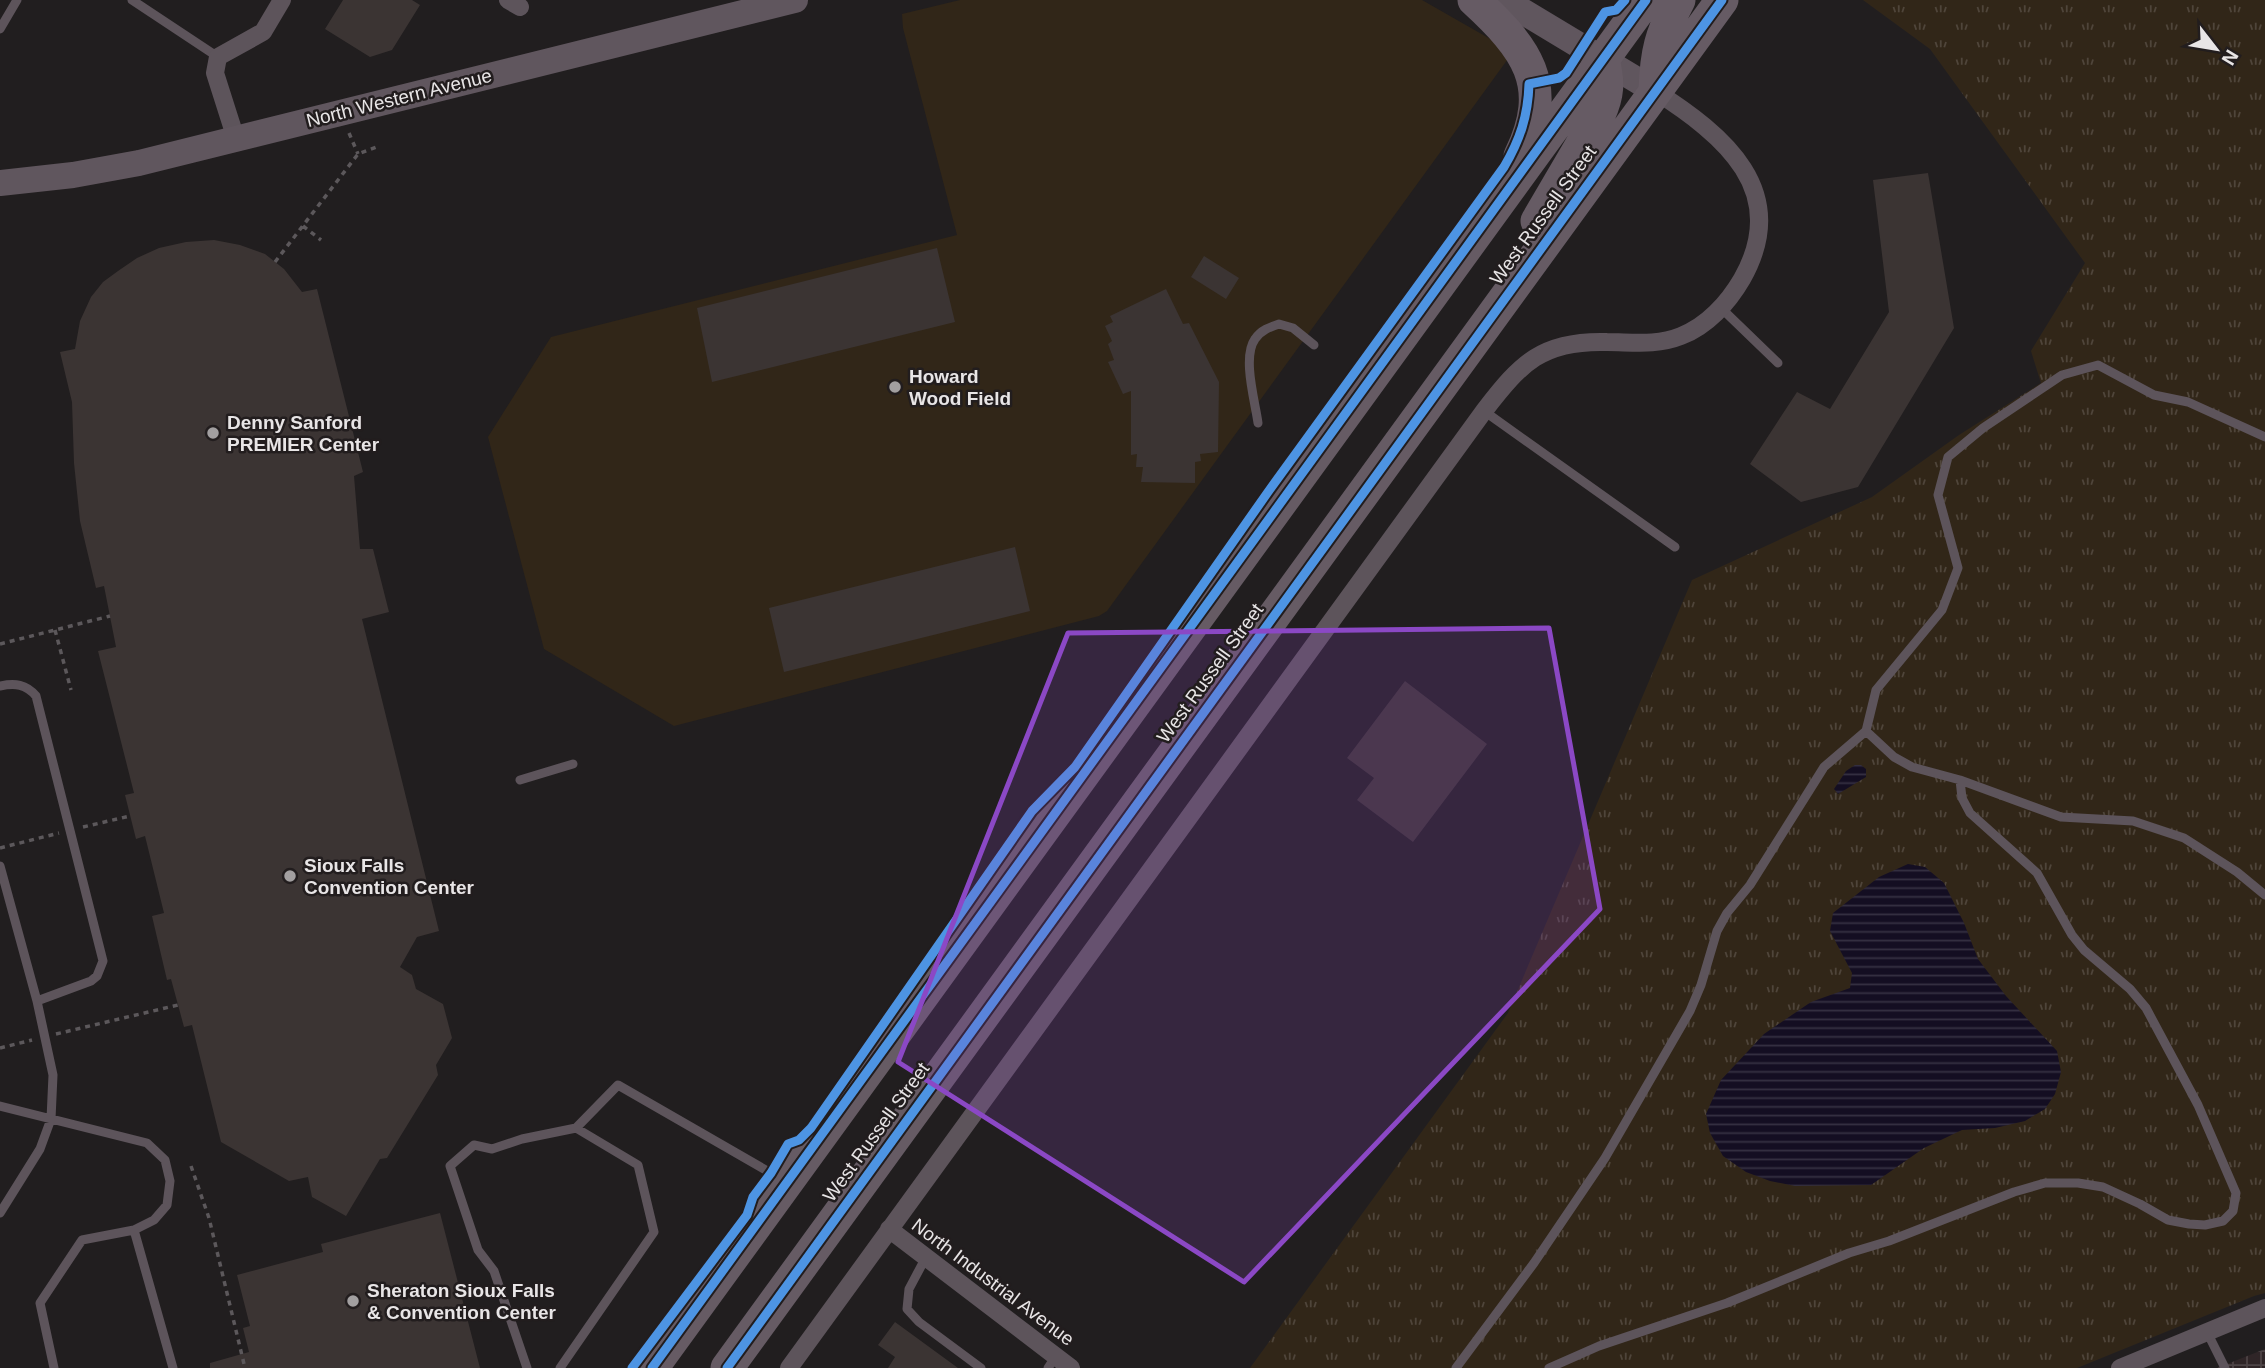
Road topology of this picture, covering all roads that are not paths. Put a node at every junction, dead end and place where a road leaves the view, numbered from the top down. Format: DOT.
graph roads {
  1 [pos="16,0"];
  2 [pos="132,0"];
  3 [pos="282,0"];
  4 [pos="795,0"];
  5 [pos="1474,0"];
  6 [pos="1504,0"];
  7 [pos="1646,0"];
  8 [pos="1679,0"];
  9 [pos="1722,0"];
  10 [pos="0,29"];
  11 [pos="218,57"];
  12 [pos="1603,60"];
  13 [pos="1656,91"];
  14 [pos="236,139"];
  15 [pos="0,183"];
  16 [pos="1464,251"];
  17 [pos="1721,308"];
  18 [pos="1314,345"];
  19 [pos="1465,352"];
  20 [pos="1778,363"];
  21 [pos="1484,411"];
  22 [pos="1258,423"];
  23 [pos="2265,437"];
  24 [pos="1675,547"];
  25 [pos="0,686"];
  26 [pos="1866,731"];
  27 [pos="573,764"];
  28 [pos="520,780"];
  29 [pos="1960,780"];
  30 [pos="0,866"];
  31 [pos="2265,895"];
  32 [pos="37,1001"];
  33 [pos="0,1106"];
  34 [pos="51,1119"];
  35 [pos="576,1128"];
  36 [pos="786,1182"];
  37 [pos="0,1213"];
  38 [pos="889,1229"];
  39 [pos="134,1230"];
  40 [pos="926,1257"];
  41 [pos="2265,1308"];
  42 [pos="2207,1332"];
  43 [pos="1052,1362"];
  44 [pos="54,1368"];
  45 [pos="173,1368"];
  46 [pos="527,1368"];
  47 [pos="560,1368"];
  48 [pos="652,1368"];
  49 [pos="727,1368"];
  50 [pos="789,1368"];
  51 [pos="981,1368"];
  52 [pos="1071,1368"];
  53 [pos="1456,1368"];
  54 [pos="1549,1368"];
  55 [pos="2120,1368"];
  56 [pos="2225,1368"];
  1 -- 10 [label="lane"];
  2 -- 11 [label="lane"];
  3 -- 11 [label="street"];
  4 -- 14 [label="street, North Western Avenue"];
  5 -- 16 [label="highway"];
  6 -- 12 [label="street"];
  7 -- 12 [label="highway"];
  8 -- 13 [label="highway"];
  9 -- 13 [label="highway, West Russell Street"];
  11 -- 14 [label="street"];
  12 -- 13 [label="street"];
  12 -- 16 [label="highway"];
  12 -- 19 [label="highway"];
  13 -- 17 [label="street"];
  13 -- 19 [label="highway, West Russell Street"];
  14 -- 15 [label="street, North Western Avenue"];
  16 -- 36 [label="highway"];
  17 -- 20 [label="lane"];
  17 -- 21 [label="street"];
  18 -- 22 [label="lane"];
  19 -- 49 [label="highway, West Russell Street"];
  21 -- 24 [label="lane"];
  21 -- 38 [label="street"];
  23 -- 26 [label="lane"];
  25 -- 32 [label="lane"];
  26 -- 29 [label="lane"];
  26 -- 53 [label="lane"];
  27 -- 28 [label="lane"];
  29 -- 31 [label="lane"];
  29 -- 54 [label="lane"];
  30 -- 32 [label="lane"];
  32 -- 34 [label="lane"];
  33 -- 34 [label="lane"];
  34 -- 37 [label="lane"];
  34 -- 39 [label="lane"];
  35 -- 36 [label="lane"];
  35 -- 46 [label="lane"];
  35 -- 47 [label="lane"];
  36 -- 48 [label="highway"];
  38 -- 40 [label="street, North Industrial Avenue"];
  38 -- 50 [label="street"];
  39 -- 44 [label="lane"];
  39 -- 45 [label="lane"];
  40 -- 43 [label="street, North Industrial Avenue"];
  40 -- 51 [label="lane"];
  41 -- 42 [label="street"];
  42 -- 55 [label="street"];
  42 -- 56 [label="lane"];
  43 -- 52 [label="street, North Industrial Avenue"];
}
